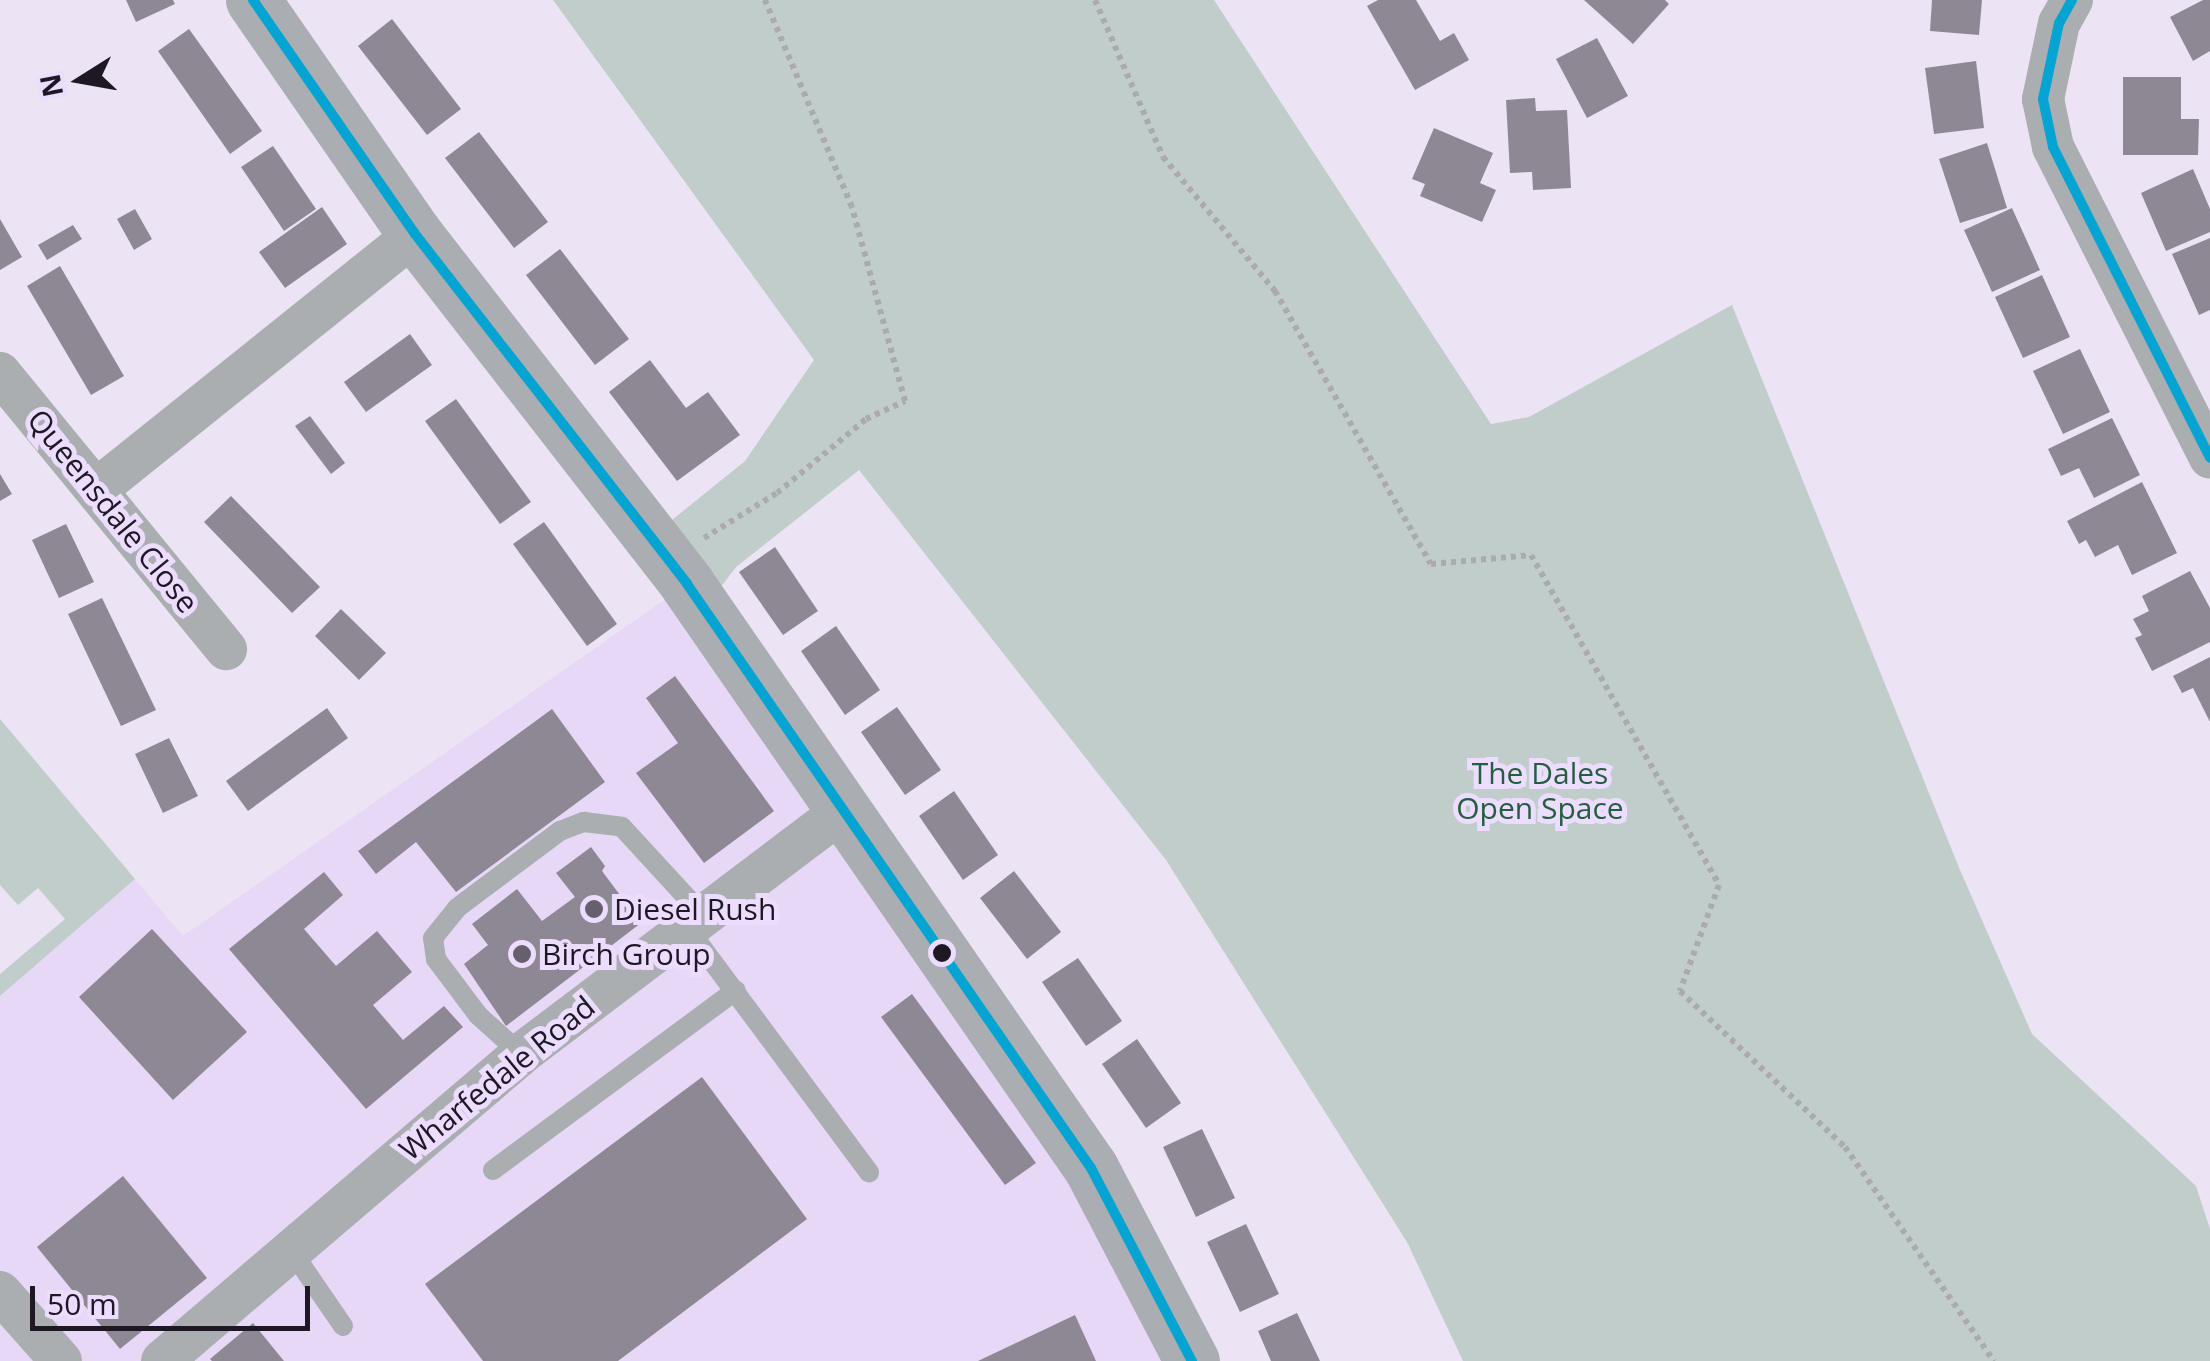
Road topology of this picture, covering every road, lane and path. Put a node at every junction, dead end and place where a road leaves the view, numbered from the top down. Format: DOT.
graph roads {
  1 [pos="253,0"];
  2 [pos="765,0"];
  3 [pos="1095,0"];
  4 [pos="2072,0"];
  5 [pos="414,234"];
  6 [pos="0,373"];
  7 [pos="2210,458"];
  8 [pos="97,489"];
  9 [pos="669,560"];
  10 [pos="226,649"];
  11 [pos="844,810"];
  12 [pos="694,920"];
  13 [pos="736,990"];
  14 [pos="521,1054"];
  15 [pos="494,1170"];
  16 [pos="869,1172"];
  17 [pos="291,1250"];
  18 [pos="0,1292"];
  19 [pos="343,1326"];
  20 [pos="61,1361"];
  21 [pos="162,1361"];
  22 [pos="1192,1361"];
  23 [pos="1994,1361"];
  1 -- 5 [label="street"];
  2 -- 9 [label="path"];
  3 -- 23 [label="path"];
  4 -- 7 [label="street"];
  5 -- 8 [label="street"];
  5 -- 9 [label="street"];
  6 -- 8 [label="street, Queensdale Close"];
  8 -- 10 [label="street, Queensdale Close"];
  9 -- 11 [label="street"];
  11 -- 12 [label="street, Wharfedale Road"];
  11 -- 22 [label="street"];
  12 -- 13 [label="lane"];
  12 -- 14 [label="street, Wharfedale Road"];
  12 -- 14 [label="lane"];
  13 -- 15 [label="lane"];
  13 -- 16 [label="lane"];
  14 -- 17 [label="street, Wharfedale Road"];
  17 -- 19 [label="lane"];
  17 -- 21 [label="street, Wharfedale Road"];
  18 -- 20 [label="street"];
}
